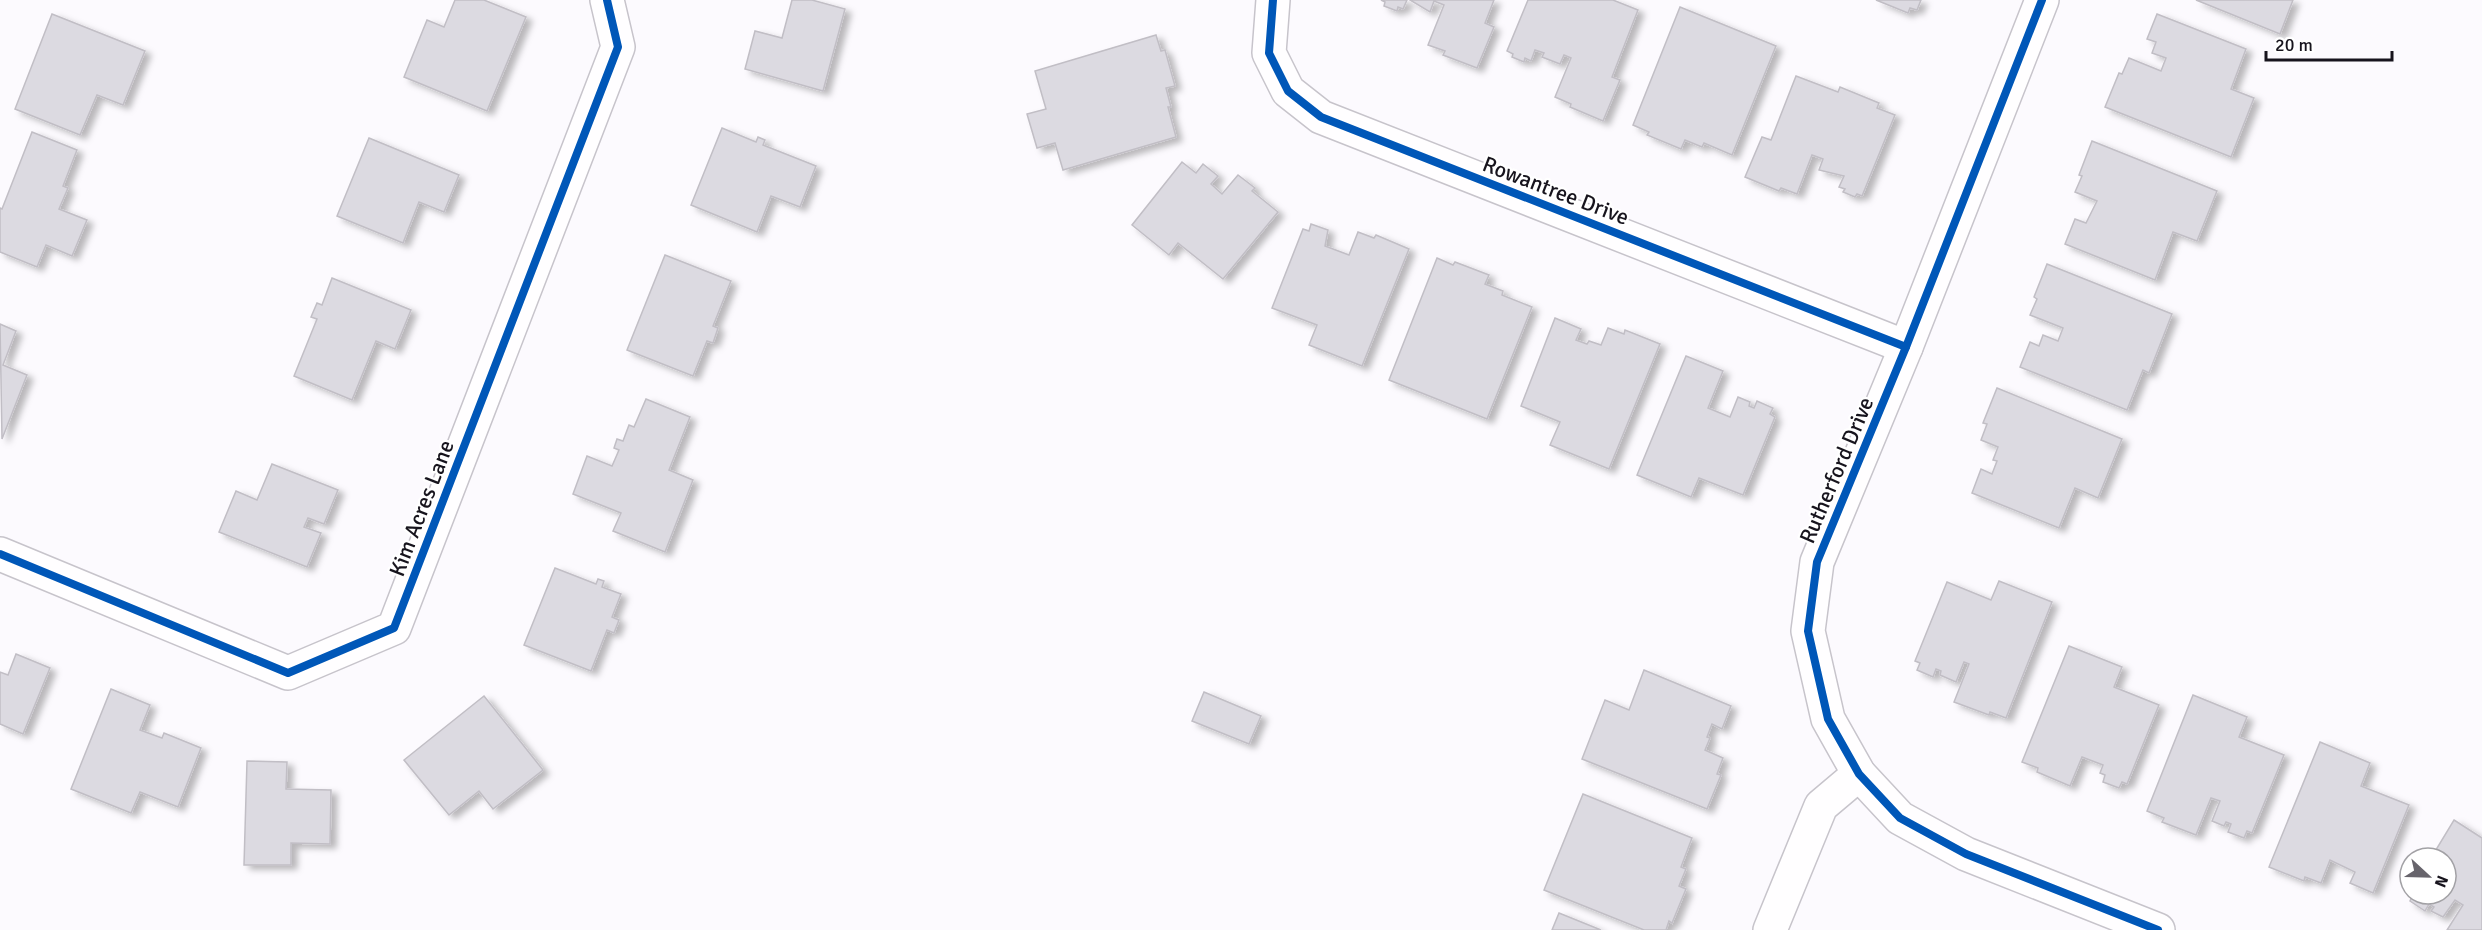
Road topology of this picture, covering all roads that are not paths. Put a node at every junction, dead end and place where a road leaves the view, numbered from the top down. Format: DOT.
graph roads {
  1 [pos="608,0"];
  2 [pos="1273,0"];
  3 [pos="2042,0"];
  4 [pos="1906,347"];
  5 [pos="0,554"];
  6 [pos="1859,774"];
  7 [pos="1770,930"];
  8 [pos="2158,930"];
  1 -- 5 [label="street, Kim Acres Lane"];
  2 -- 4 [label="street, Rowantree Drive"];
  3 -- 4 [label="street, Rutherford Drive"];
  4 -- 6 [label="street, Rutherford Drive"];
  6 -- 7 [label="street"];
  6 -- 8 [label="street, Rutherford Drive"];
}
